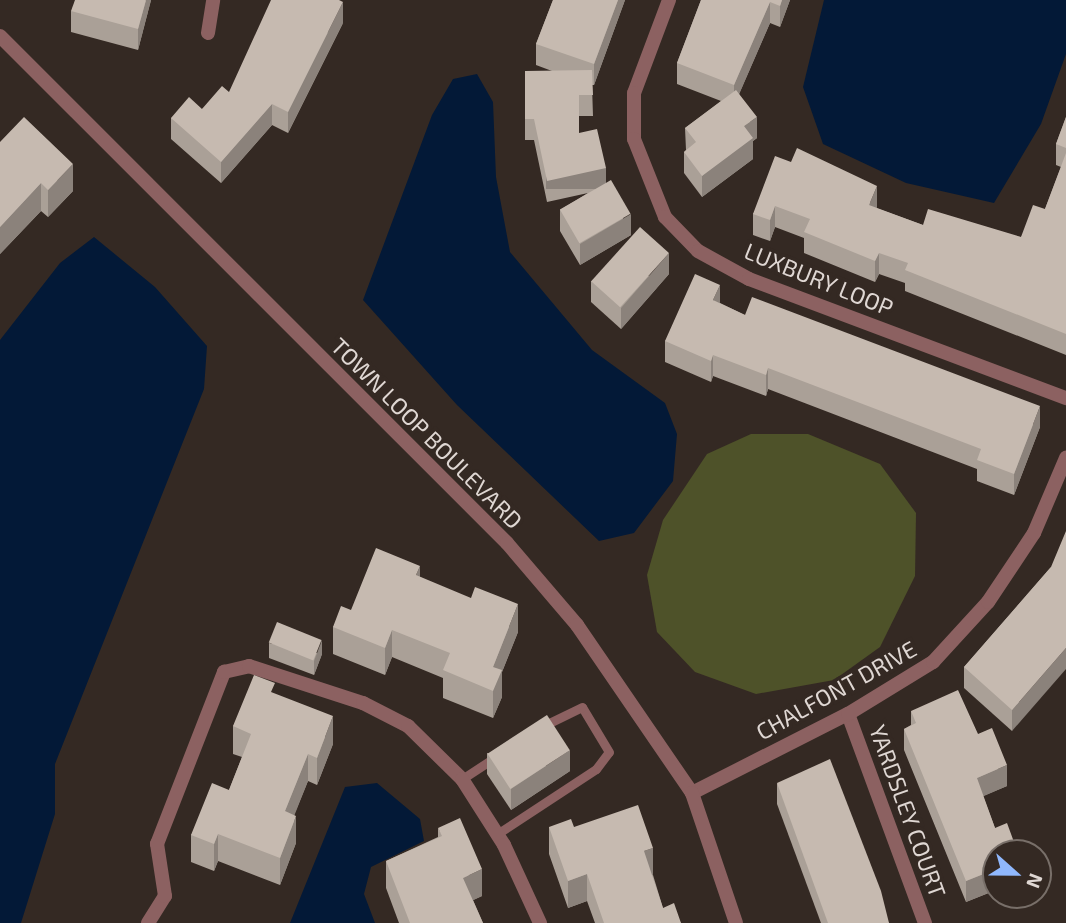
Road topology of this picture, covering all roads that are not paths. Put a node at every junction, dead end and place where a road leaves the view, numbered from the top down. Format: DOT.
graph roads {
  1 [pos="212,0"];
  2 [pos="669,0"];
  3 [pos="208,33"];
  4 [pos="0,36"];
  5 [pos="1066,398"];
  6 [pos="1066,458"];
  7 [pos="848,715"];
  8 [pos="530,734"];
  9 [pos="507,749"];
  10 [pos="462,779"];
  11 [pos="692,793"];
  12 [pos="497,834"];
  13 [pos="148,923"];
  14 [pos="540,923"];
  15 [pos="736,923"];
  16 [pos="925,923"];
  1 -- 3 [label="street"];
  2 -- 5 [label="street, LUXBURY LOOP"];
  4 -- 11 [label="street, TOWN LOOP BOULEVARD"];
  6 -- 7 [label="street, CHALFONT DRIVE"];
  7 -- 11 [label="street, CHALFONT DRIVE"];
  7 -- 16 [label="street, YARDSLEY COURT"];
  8 -- 12 [label="lane"];
  9 -- 10 [label="lane"];
  10 -- 12 [label="street"];
  10 -- 13 [label="street"];
  11 -- 15 [label="street, TOWN LOOP BOULEVARD"];
  12 -- 14 [label="street"];
}
